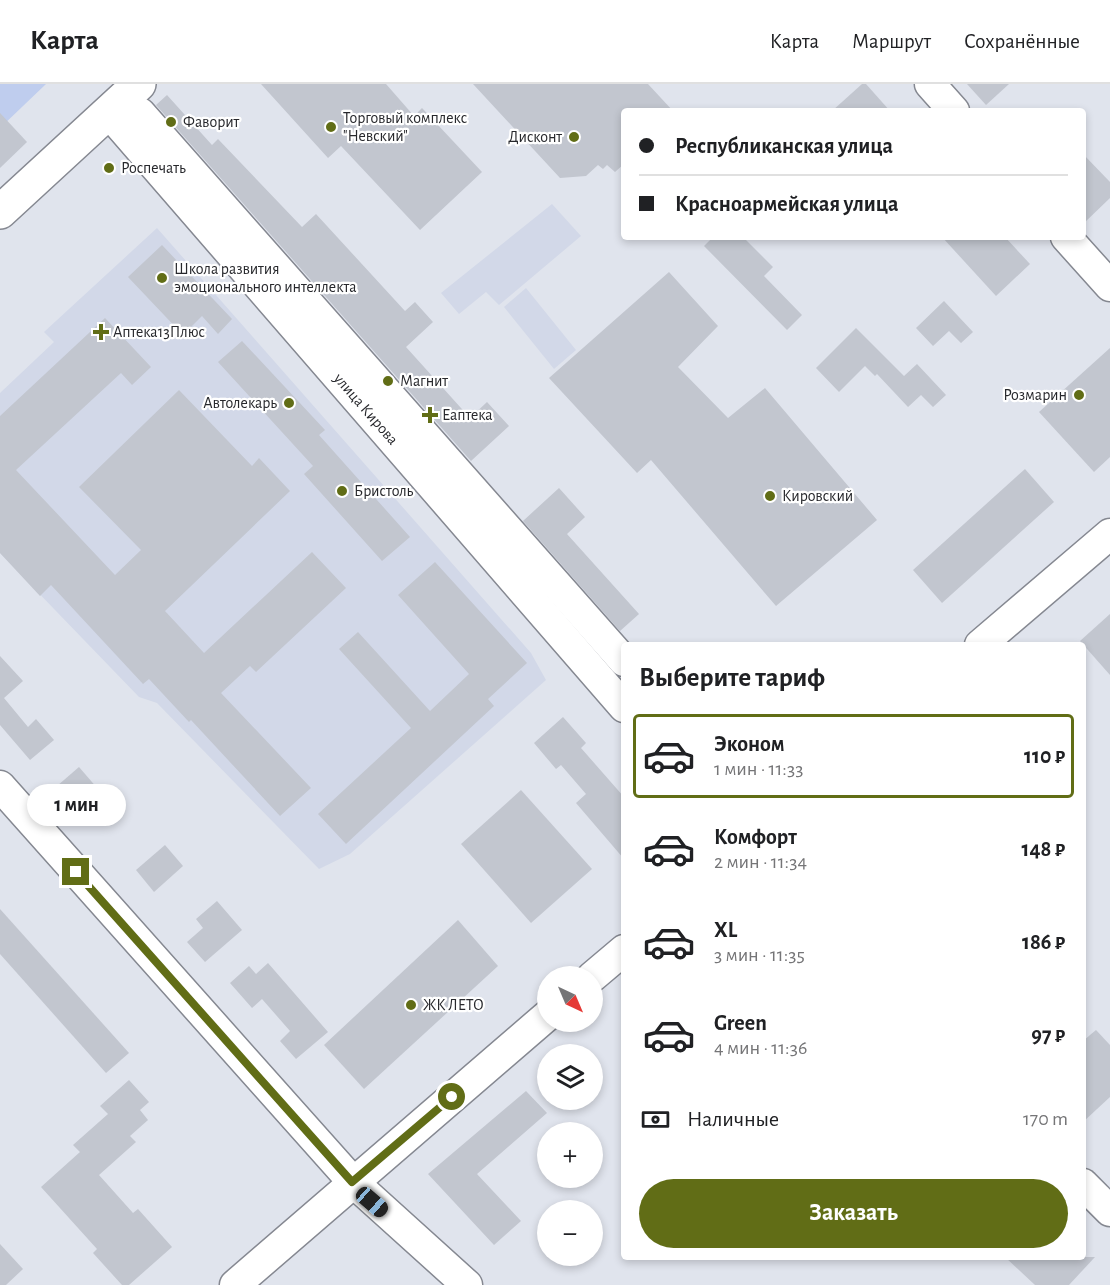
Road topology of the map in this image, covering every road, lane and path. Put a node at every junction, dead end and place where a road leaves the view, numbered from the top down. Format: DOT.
graph roads {
  1 [pos="930,84"];
  2 [pos="140,98"];
  3 [pos="951,108"];
  4 [pos="108,112"];
  5 [pos="0,212"];
  6 [pos="1069,240"];
  7 [pos="1110,286"];
  8 [pos="1110,534"];
  9 [pos="984,642"];
  10 [pos="621,658"];
  11 [pos="621,704"];
  12 [pos="0,786"];
  13 [pos="621,953"];
  14 [pos="603,968"];
  15 [pos="537,1025"];
  16 [pos="352,1182"];
  17 [pos="1086,1187"];
  18 [pos="1110,1211"];
  19 [pos="235,1285"];
  20 [pos="467,1285"];
  1 -- 3 [label="street"];
  2 -- 4 [label="main road"];
  2 -- 10 [label="street"];
  4 -- 5 [label="main road"];
  4 -- 11 [label="street, улица Кирова"];
  6 -- 7 [label="street"];
  8 -- 9 [label="street"];
  12 -- 16 [label="street"];
  13 -- 14 [label="street"];
  15 -- 16 [label="street"];
  16 -- 19 [label="street"];
  16 -- 20 [label="street"];
  17 -- 18 [label="street"];
}
